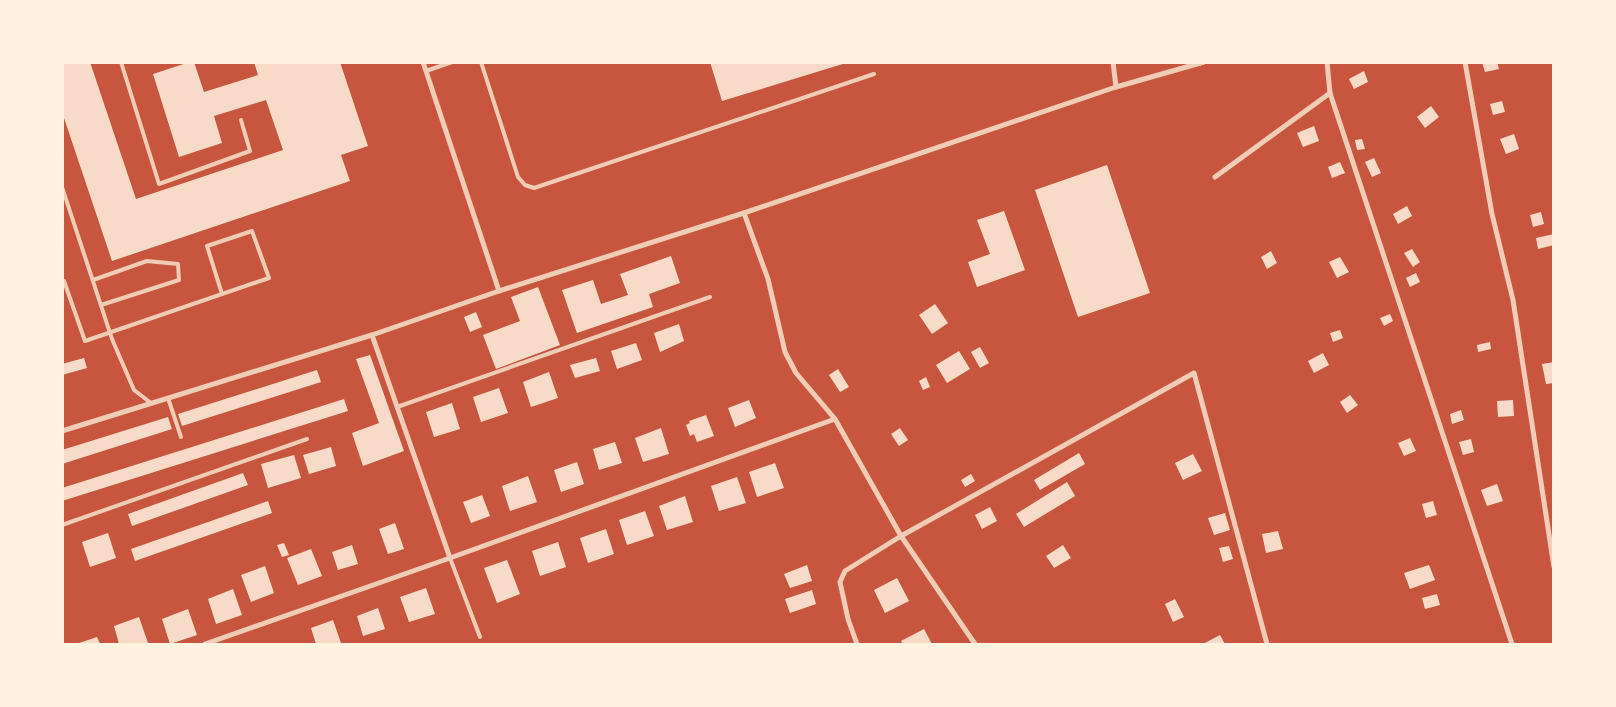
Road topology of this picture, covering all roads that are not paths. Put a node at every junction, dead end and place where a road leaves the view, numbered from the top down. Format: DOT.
graph roads {
  1 [pos="121,62"];
  2 [pos="423,62"];
  3 [pos="452,62"];
  4 [pos="481,62"];
  5 [pos="1113,62"];
  6 [pos="1204,62"];
  7 [pos="1327,62"];
  8 [pos="1465,62"];
  9 [pos="426,71"];
  10 [pos="874,74"];
  11 [pos="1116,87"];
  12 [pos="1330,93"];
  13 [pos="241,120"];
  14 [pos="1215,177"];
  15 [pos="62,187"];
  16 [pos="744,213"];
  17 [pos="93,280"];
  18 [pos="64,281"];
  19 [pos="499,291"];
  20 [pos="222,294"];
  21 [pos="710,297"];
  22 [pos="101,305"];
  23 [pos="110,332"];
  24 [pos="372,335"];
  25 [pos="168,398"];
  26 [pos="151,403"];
  27 [pos="397,407"];
  28 [pos="835,419"];
  29 [pos="62,431"];
  30 [pos="181,437"];
  31 [pos="307,439"];
  32 [pos="62,525"];
  33 [pos="901,536"];
  34 [pos="450,558"];
  35 [pos="1554,567"];
  36 [pos="480,637"];
  37 [pos="205,644"];
  38 [pos="857,644"];
  39 [pos="975,644"];
  40 [pos="1267,644"];
  41 [pos="1512,644"];
  1 -- 13 [label="lane"];
  2 -- 9 [label="street"];
  3 -- 9 [label="lane"];
  4 -- 10 [label="lane"];
  5 -- 11 [label="street"];
  6 -- 11 [label="street"];
  7 -- 12 [label="street"];
  8 -- 35 [label="street"];
  9 -- 19 [label="street"];
  11 -- 16 [label="street"];
  12 -- 14 [label="street"];
  12 -- 41 [label="street"];
  15 -- 17 [label="lane"];
  16 -- 19 [label="street"];
  16 -- 28 [label="street"];
  17 -- 22 [label="lane"];
  17 -- 22 [label="lane"];
  18 -- 23 [label="lane"];
  19 -- 24 [label="street"];
  20 -- 20 [label="lane"];
  20 -- 23 [label="lane"];
  21 -- 27 [label="lane"];
  22 -- 23 [label="lane"];
  23 -- 26 [label="lane"];
  24 -- 25 [label="street"];
  24 -- 27 [label="street"];
  25 -- 26 [label="street"];
  25 -- 30 [label="lane"];
  26 -- 29 [label="street"];
  27 -- 34 [label="street"];
  28 -- 33 [label="street"];
  28 -- 34 [label="street"];
  31 -- 32 [label="lane"];
  33 -- 38 [label="street"];
  33 -- 39 [label="street"];
  33 -- 40 [label="street"];
  34 -- 36 [label="lane"];
  34 -- 37 [label="street"];
}
